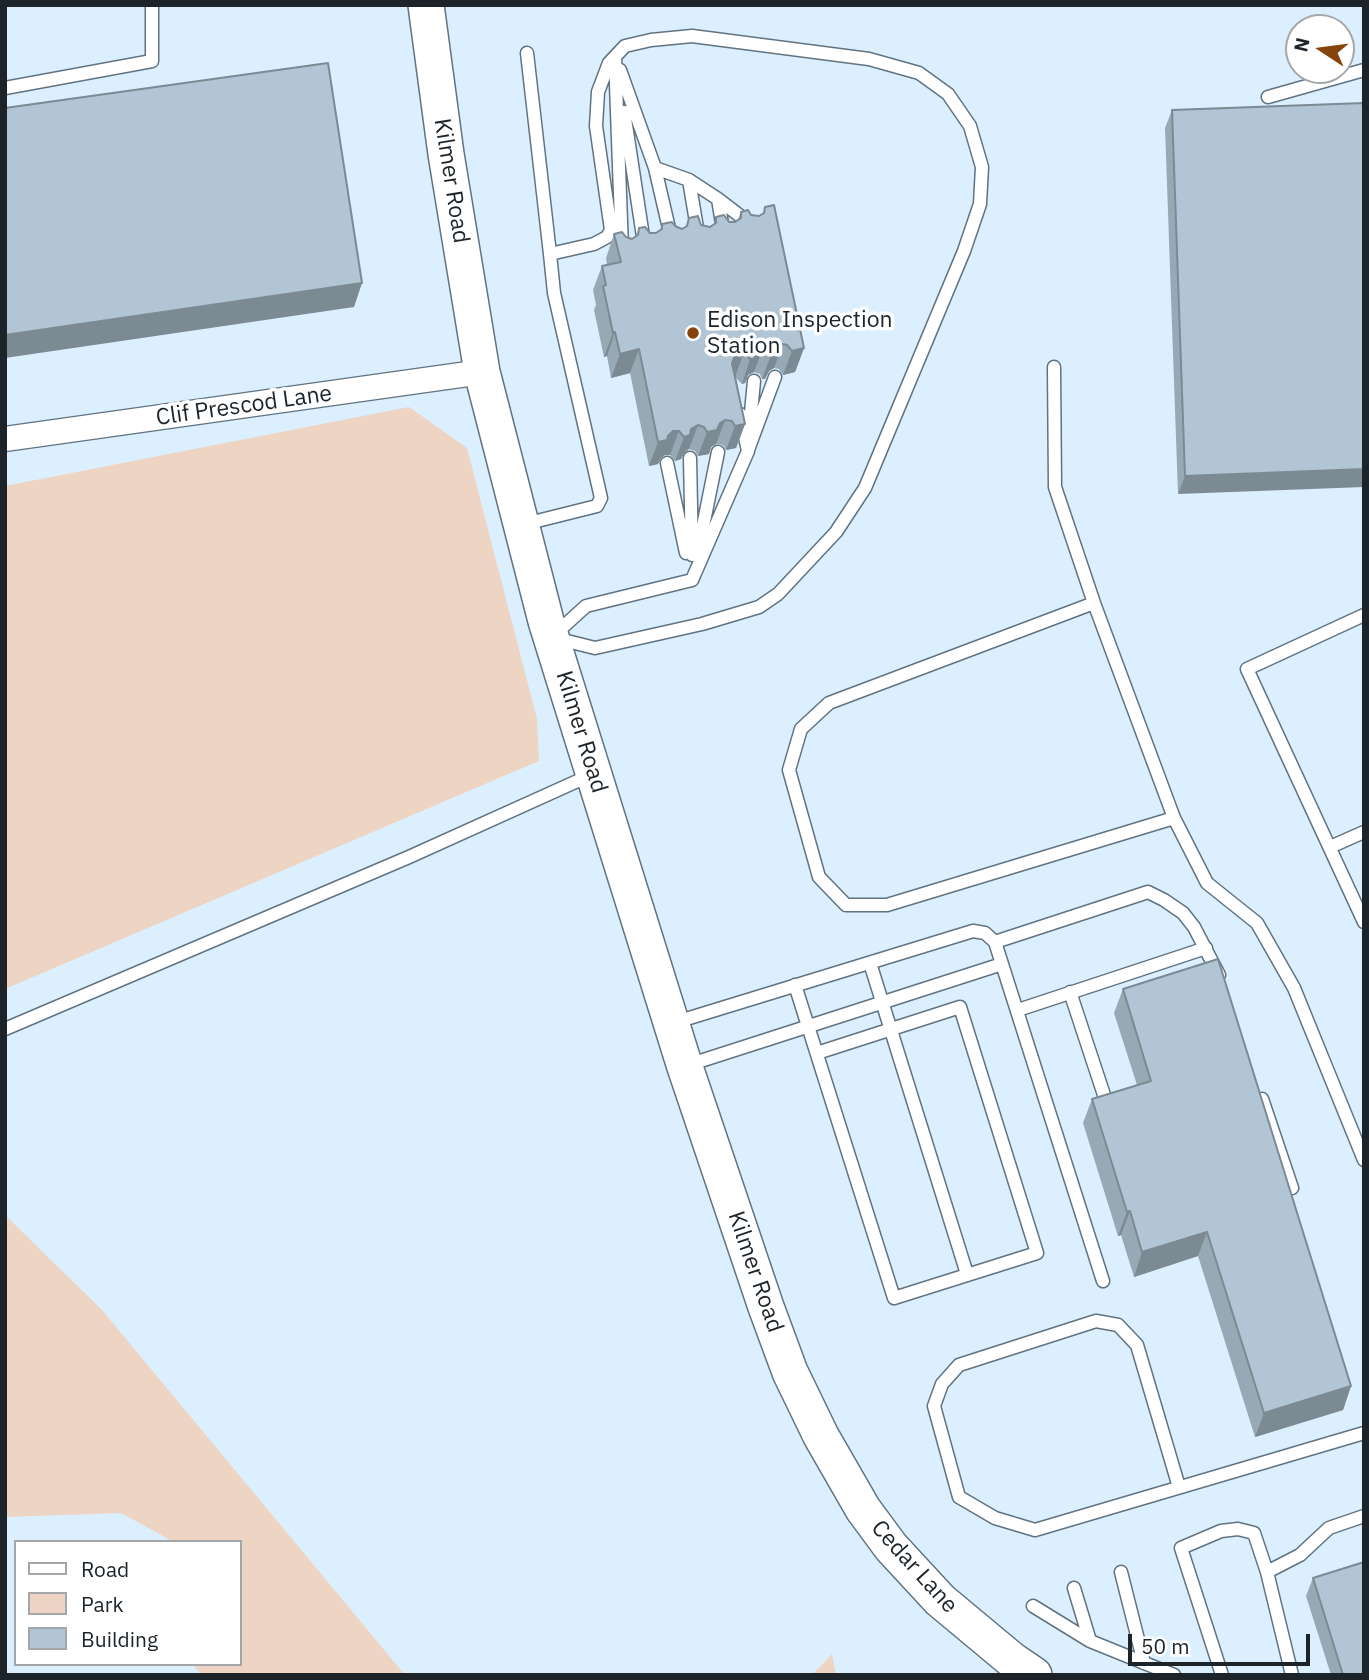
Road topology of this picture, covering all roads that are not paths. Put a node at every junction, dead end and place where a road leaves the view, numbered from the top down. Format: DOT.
graph roads {
  1 [pos="152,5"];
  2 [pos="426,5"];
  3 [pos="527,53"];
  4 [pos="615,57"];
  5 [pos="1364,70"];
  6 [pos="5,88"];
  7 [pos="1268,97"];
  8 [pos="655,168"];
  9 [pos="689,180"];
  10 [pos="718,199"];
  11 [pos="748,232"];
  12 [pos="724,238"];
  13 [pos="699,243"];
  14 [pos="672,244"];
  15 [pos="645,249"];
  16 [pos="550,254"];
  17 [pos="622,254"];
  18 [pos="1054,367"];
  19 [pos="482,373"];
  20 [pos="775,377"];
  21 [pos="754,381"];
  22 [pos="736,398"];
  23 [pos="5,439"];
  24 [pos="748,451"];
  25 [pos="718,452"];
  26 [pos="690,458"];
  27 [pos="667,463"];
  28 [pos="521,525"];
  29 [pos="692,580"];
  30 [pos="1094,603"];
  31 [pos="1364,615"];
  32 [pos="551,638"];
  33 [pos="593,774"];
  34 [pos="1174,818"];
  35 [pos="1364,832"];
  36 [pos="1330,847"];
  37 [pos="1361,906"];
  38 [pos="1364,922"];
  39 [pos="995,942"];
  40 [pos="1206,948"];
  41 [pos="870,963"];
  42 [pos="1002,964"];
  43 [pos="795,985"];
  44 [pos="1070,992"];
  45 [pos="1226,993"];
  46 [pos="883,1003"];
  47 [pos="1018,1010"];
  48 [pos="672,1023"];
  49 [pos="808,1026"];
  50 [pos="5,1029"];
  51 [pos="891,1029"];
  52 [pos="817,1053"];
  53 [pos="685,1067"];
  54 [pos="1257,1084"];
  55 [pos="1107,1104"];
  56 [pos="1364,1160"];
  57 [pos="1292,1188"];
  58 [pos="967,1274"];
  59 [pos="1103,1281"];
  60 [pos="1364,1433"];
  61 [pos="821,1436"];
  62 [pos="1179,1487"];
  63 [pos="1364,1516"];
  64 [pos="1121,1572"];
  65 [pos="1267,1572"];
  66 [pos="1074,1588"];
  67 [pos="1033,1606"];
  68 [pos="1090,1641"];
  69 [pos="1144,1663"];
  70 [pos="1016,1670"];
  71 [pos="1174,1675"];
  72 [pos="1222,1675"];
  73 [pos="1292,1675"];
  1 -- 6 [label="lane"];
  2 -- 19 [label="street, Kilmer Road"];
  3 -- 16 [label="lane"];
  4 -- 8 [label="lane"];
  4 -- 15 [label="lane"];
  4 -- 16 [label="lane"];
  4 -- 17 [label="lane"];
  4 -- 32 [label="lane"];
  5 -- 7 [label="lane"];
  8 -- 9 [label="lane"];
  8 -- 14 [label="lane"];
  9 -- 10 [label="lane"];
  9 -- 13 [label="lane"];
  10 -- 11 [label="lane"];
  10 -- 12 [label="lane"];
  16 -- 28 [label="lane"];
  18 -- 30 [label="lane"];
  19 -- 23 [label="street, Clif Prescod Lane"];
  19 -- 28 [label="street, Kilmer Road"];
  20 -- 24 [label="lane"];
  21 -- 24 [label="lane"];
  22 -- 24 [label="lane"];
  24 -- 29 [label="lane"];
  25 -- 29 [label="lane"];
  26 -- 29 [label="lane"];
  27 -- 29 [label="lane"];
  28 -- 32 [label="street, Kilmer Road"];
  29 -- 32 [label="lane"];
  30 -- 34 [label="lane"];
  30 -- 34 [label="lane"];
  31 -- 36 [label="lane"];
  32 -- 33 [label="street, Kilmer Road"];
  33 -- 48 [label="street, Kilmer Road"];
  33 -- 50 [label="lane"];
  34 -- 56 [label="lane"];
  35 -- 36 [label="lane"];
  36 -- 37 [label="lane"];
  37 -- 38 [label="lane"];
  39 -- 40 [label="lane"];
  39 -- 41 [label="lane"];
  39 -- 42 [label="lane"];
  40 -- 44 [label="lane"];
  40 -- 45 [label="lane"];
  41 -- 43 [label="lane"];
  41 -- 46 [label="lane"];
  42 -- 46 [label="lane"];
  42 -- 47 [label="lane"];
  43 -- 48 [label="lane"];
  43 -- 49 [label="lane"];
  44 -- 47 [label="lane"];
  44 -- 55 [label="lane"];
  46 -- 49 [label="lane"];
  46 -- 51 [label="lane"];
  47 -- 59 [label="lane"];
  48 -- 53 [label="street, Kilmer Road"];
  49 -- 52 [label="lane"];
  49 -- 53 [label="lane"];
  51 -- 52 [label="lane"];
  51 -- 58 [label="lane"];
  51 -- 58 [label="lane"];
  52 -- 58 [label="lane"];
  53 -- 61 [label="street, Kilmer Road"];
  54 -- 57 [label="lane"];
  60 -- 62 [label="lane"];
  61 -- 70 [label="street, Cedar Lane"];
  62 -- 62 [label="lane"];
  63 -- 65 [label="lane"];
  64 -- 69 [label="lane"];
  65 -- 72 [label="lane"];
  65 -- 73 [label="lane"];
  66 -- 68 [label="lane"];
  67 -- 68 [label="lane"];
  68 -- 69 [label="lane"];
  69 -- 71 [label="lane"];
}
